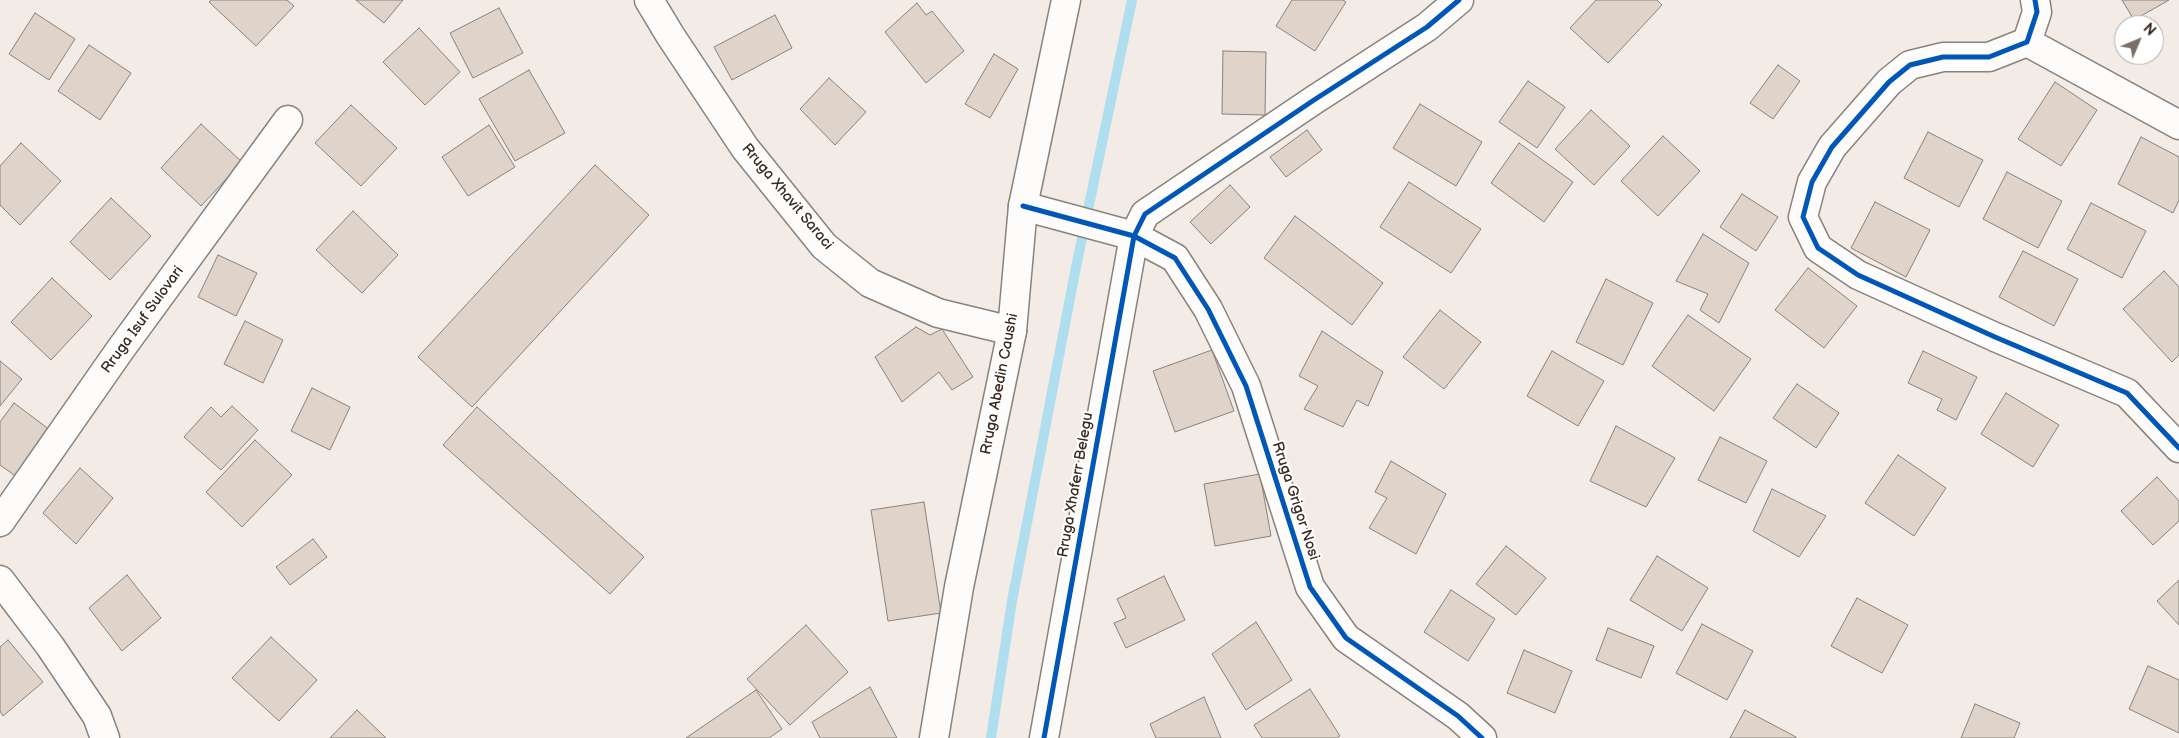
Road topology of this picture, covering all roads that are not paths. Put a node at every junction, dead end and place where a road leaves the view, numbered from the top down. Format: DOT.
graph roads {
  1 [pos="649,0"];
  2 [pos="1066,0"];
  3 [pos="1459,0"];
  4 [pos="2035,0"];
  5 [pos="2027,42"];
  6 [pos="288,120"];
  7 [pos="2179,125"];
  8 [pos="1023,206"];
  9 [pos="1134,236"];
  10 [pos="1012,331"];
  11 [pos="2179,448"];
  12 [pos="0,522"];
  13 [pos="1,584"];
  14 [pos="105,738"];
  15 [pos="934,738"];
  16 [pos="1044,738"];
  17 [pos="1482,738"];
  1 -- 10 [label="street, Rruga Xhavit Saraci"];
  2 -- 8 [label="street, Rruga Abedin Caushi"];
  3 -- 9 [label="street, Rruga Xhaferr Belegu"];
  4 -- 5 [label="street"];
  5 -- 7 [label="street"];
  5 -- 11 [label="street"];
  6 -- 12 [label="street, Rruga Isuf Sulovari"];
  8 -- 9 [label="street, Rruga Grigor Nosi"];
  8 -- 10 [label="street, Rruga Abedin Caushi"];
  9 -- 16 [label="street, Rruga Xhaferr Belegu"];
  9 -- 17 [label="street, Rruga Grigor Nosi"];
  10 -- 15 [label="street, Rruga Abedin Caushi"];
  13 -- 14 [label="street"];
}
